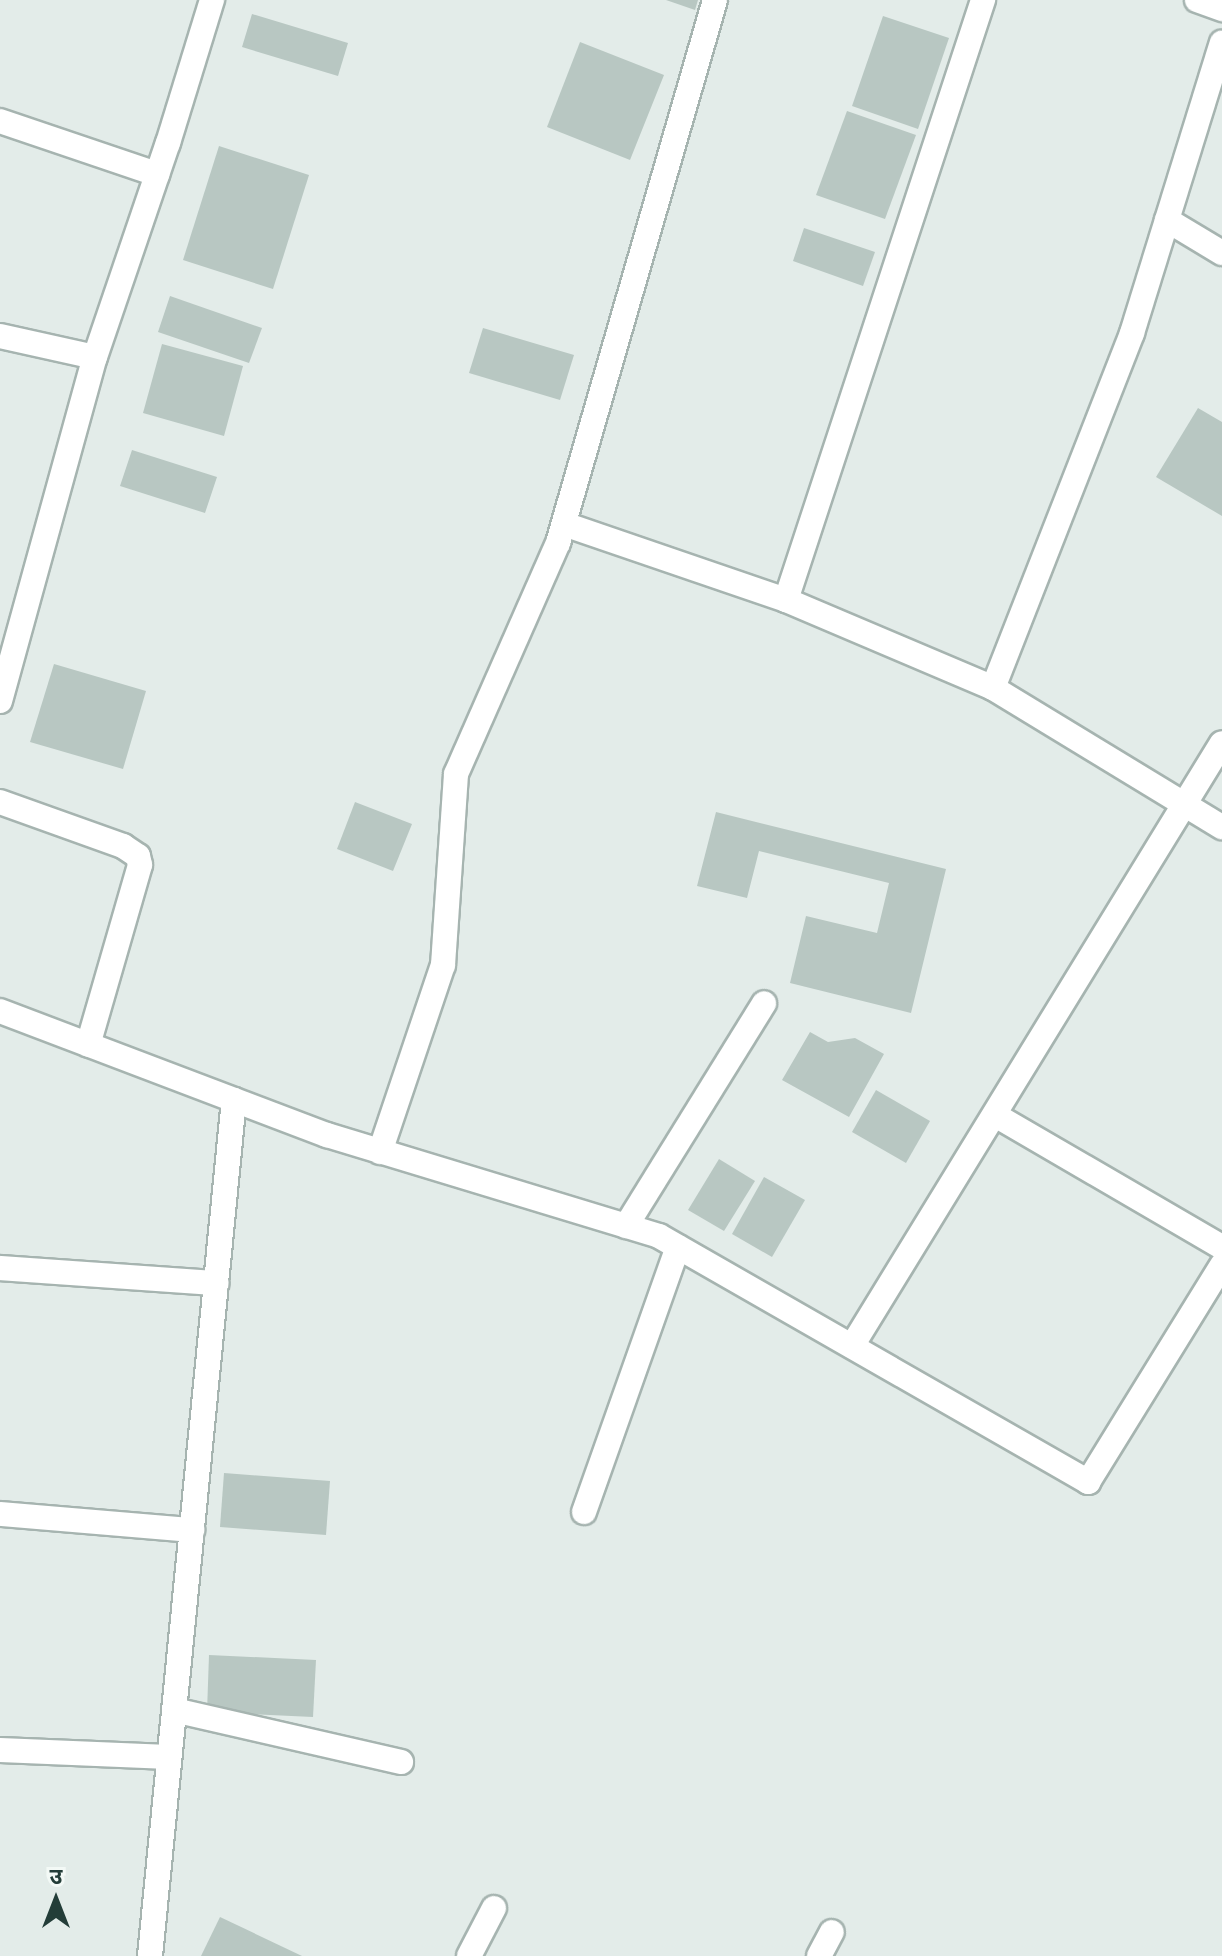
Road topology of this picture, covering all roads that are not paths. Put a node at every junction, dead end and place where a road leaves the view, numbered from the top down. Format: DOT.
graph roads {
  1 [pos="212,0"];
  2 [pos="715,0"];
  3 [pos="983,0"];
  4 [pos="1197,0"];
  5 [pos="1222,9"];
  6 [pos="1222,43"];
  7 [pos="0,121"];
  8 [pos="157,174"];
  9 [pos="1167,220"];
  10 [pos="1222,253"];
  11 [pos="0,336"];
  12 [pos="95,357"];
  13 [pos="564,524"];
  14 [pos="786,600"];
  15 [pos="993,688"];
  16 [pos="0,701"];
  17 [pos="1222,743"];
  18 [pos="0,802"];
  19 [pos="1187,806"];
  20 [pos="1222,827"];
  21 [pos="764,1003"];
  22 [pos="0,1011"];
  23 [pos="88,1045"];
  24 [pos="234,1100"];
  25 [pos="995,1115"];
  26 [pos="380,1152"];
  27 [pos="626,1226"];
  28 [pos="678,1247"];
  29 [pos="1222,1247"];
  30 [pos="1222,1265"];
  31 [pos="0,1268"];
  32 [pos="216,1283"];
  33 [pos="852,1346"];
  34 [pos="584,1512"];
  35 [pos="0,1514"];
  36 [pos="192,1530"];
  37 [pos="174,1710"];
  38 [pos="0,1750"];
  39 [pos="169,1757"];
  40 [pos="401,1762"];
  41 [pos="494,1908"];
  42 [pos="832,1932"];
  43 [pos="150,1956"];
  44 [pos="469,1956"];
  45 [pos="819,1956"];
  1 -- 8 [label="street"];
  2 -- 13 [label="street"];
  3 -- 14 [label="street"];
  4 -- 5 [label="street"];
  6 -- 9 [label="street"];
  7 -- 8 [label="street"];
  8 -- 12 [label="street"];
  9 -- 10 [label="street"];
  9 -- 15 [label="street"];
  11 -- 12 [label="street"];
  12 -- 16 [label="street"];
  13 -- 14 [label="street"];
  13 -- 26 [label="street"];
  14 -- 15 [label="street"];
  15 -- 19 [label="street"];
  17 -- 19 [label="street"];
  18 -- 23 [label="street"];
  19 -- 20 [label="street"];
  19 -- 25 [label="street"];
  21 -- 27 [label="street"];
  22 -- 23 [label="street"];
  23 -- 24 [label="street"];
  24 -- 26 [label="street"];
  24 -- 32 [label="street"];
  25 -- 29 [label="street"];
  25 -- 33 [label="street"];
  26 -- 27 [label="street"];
  27 -- 28 [label="street"];
  28 -- 33 [label="street"];
  28 -- 34 [label="street"];
  30 -- 33 [label="street"];
  31 -- 32 [label="street"];
  32 -- 36 [label="street"];
  35 -- 36 [label="street"];
  36 -- 37 [label="street"];
  37 -- 39 [label="street"];
  37 -- 40 [label="street"];
  38 -- 39 [label="street"];
  39 -- 43 [label="street"];
  41 -- 44 [label="street"];
  42 -- 45 [label="street"];
}
